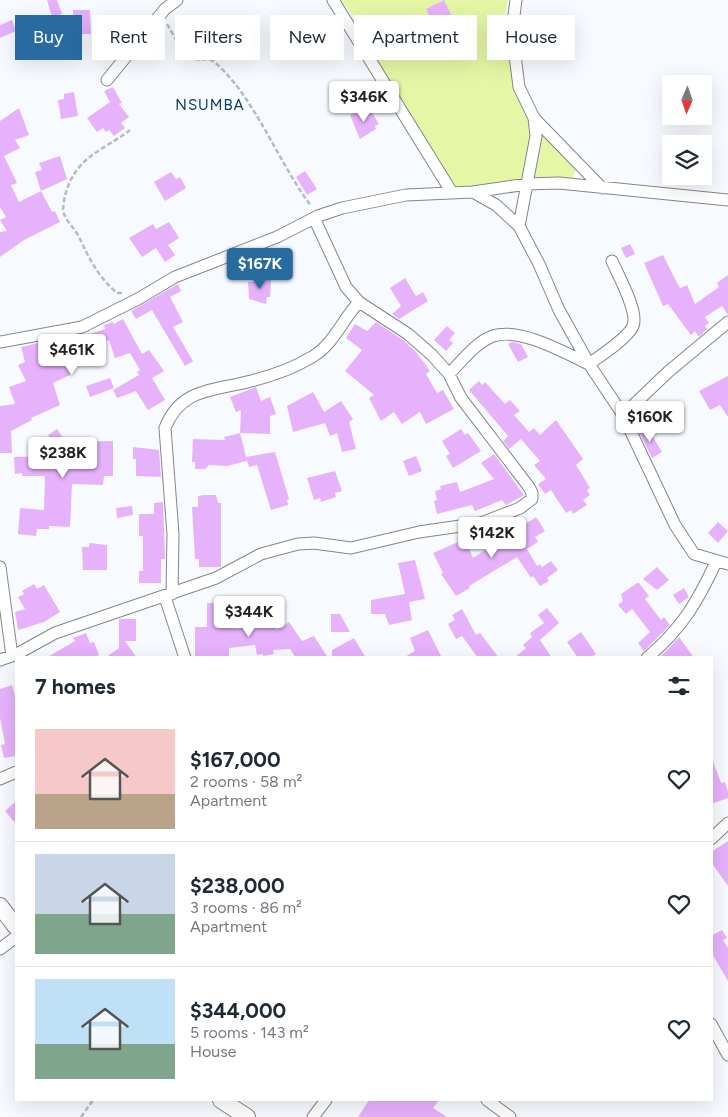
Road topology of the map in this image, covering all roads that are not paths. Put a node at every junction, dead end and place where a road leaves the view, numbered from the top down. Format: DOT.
graph roads {
  1 [pos="177,0"];
  2 [pos="332,0"];
  3 [pos="516,0"];
  4 [pos="107,80"];
  5 [pos="534,118"];
  6 [pos="527,184"];
  7 [pos="602,188"];
  8 [pos="451,192"];
  9 [pos="473,192"];
  10 [pos="728,200"];
  11 [pos="316,217"];
  12 [pos="519,226"];
  13 [pos="612,261"];
  14 [pos="359,302"];
  15 [pos="728,322"];
  16 [pos="0,342"];
  17 [pos="589,364"];
  18 [pos="449,374"];
  19 [pos="623,415"];
  20 [pos="722,563"];
  21 [pos="0,567"];
  22 [pos="169,595"];
  23 [pos="15,656"];
  24 [pos="16,656"];
  25 [pos="184,656"];
  26 [pos="649,656"];
  27 [pos="0,660"];
  28 [pos="15,772"];
  29 [pos="0,780"];
  30 [pos="728,823"];
  31 [pos="713,837"];
  32 [pos="0,906"];
  33 [pos="15,926"];
  34 [pos="15,938"];
  35 [pos="0,949"];
  36 [pos="713,1028"];
  37 [pos="728,1054"];
  38 [pos="223,1101"];
  39 [pos="325,1101"];
  40 [pos="488,1101"];
  41 [pos="247,1117"];
  42 [pos="313,1117"];
  43 [pos="510,1117"];
  1 -- 4 [label="street"];
  2 -- 8 [label="street"];
  3 -- 5 [label="street"];
  5 -- 6 [label="street"];
  5 -- 7 [label="street"];
  6 -- 7 [label="street"];
  6 -- 9 [label="street"];
  6 -- 12 [label="street"];
  7 -- 10 [label="street"];
  8 -- 9 [label="street"];
  8 -- 11 [label="street"];
  9 -- 12 [label="street"];
  11 -- 14 [label="street"];
  11 -- 16 [label="street"];
  12 -- 17 [label="street"];
  13 -- 17 [label="street"];
  14 -- 18 [label="street"];
  14 -- 22 [label="street"];
  15 -- 19 [label="street"];
  17 -- 18 [label="street"];
  17 -- 19 [label="street"];
  18 -- 22 [label="street"];
  19 -- 20 [label="street"];
  20 -- 26 [label="street"];
  21 -- 24 [label="street"];
  22 -- 24 [label="street"];
  22 -- 25 [label="street"];
  23 -- 27 [label="street"];
  28 -- 29 [label="street"];
  30 -- 31 [label="street"];
  32 -- 33 [label="main road"];
  34 -- 35 [label="street"];
  36 -- 37 [label="street"];
  38 -- 41 [label="main road"];
  39 -- 42 [label="street"];
  40 -- 43 [label="street"];
}
